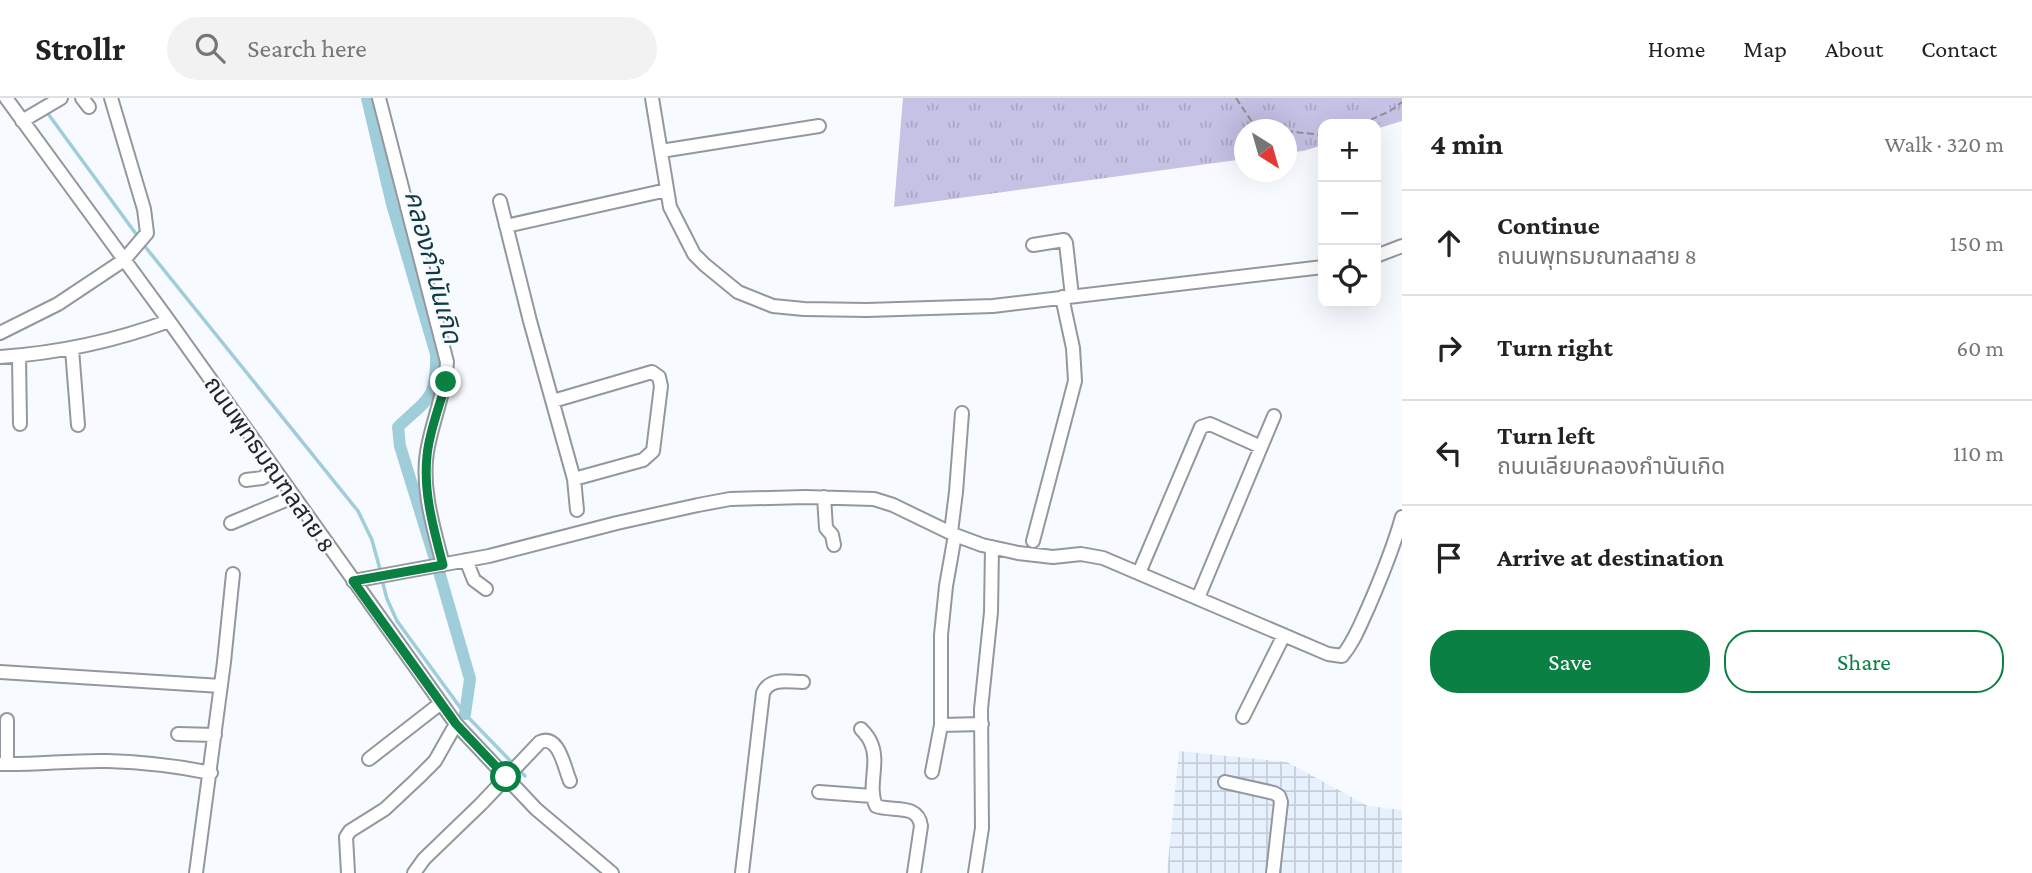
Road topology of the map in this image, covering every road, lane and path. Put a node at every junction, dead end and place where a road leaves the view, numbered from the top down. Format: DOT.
graph roads {
  1 [pos="6,98"];
  2 [pos="61,98"];
  3 [pos="111,98"];
  4 [pos="379,98"];
  5 [pos="652,98"];
  6 [pos="1236,98"];
  7 [pos="1402,102"];
  8 [pos="1250,119"];
  9 [pos="1372,119"];
  10 [pos="22,121"];
  11 [pos="819,126"];
  12 [pos="1297,132"];
  13 [pos="1318,134"];
  14 [pos="661,151"];
  15 [pos="667,190"];
  16 [pos="500,201"];
  17 [pos="506,226"];
  18 [pos="1033,245"];
  19 [pos="1402,246"];
  20 [pos="1381,254"];
  21 [pos="124,260"];
  22 [pos="1318,268"];
  23 [pos="1067,297"];
  24 [pos="169,321"];
  25 [pos="0,332"];
  26 [pos="72,349"];
  27 [pos="19,356"];
  28 [pos="0,357"];
  29 [pos="553,401"];
  30 [pos="962,413"];
  31 [pos="1274,416"];
  32 [pos="20,424"];
  33 [pos="78,425"];
  34 [pos="1261,447"];
  35 [pos="274,470"];
  36 [pos="574,479"];
  37 [pos="246,480"];
  38 [pos="293,497"];
  39 [pos="824,497"];
  40 [pos="577,510"];
  41 [pos="1402,517"];
  42 [pos="231,523"];
  43 [pos="953,533"];
  44 [pos="1033,541"];
  45 [pos="834,545"];
  46 [pos="992,547"];
  47 [pos="1397,549"];
  48 [pos="466,560"];
  49 [pos="443,565"];
  50 [pos="1139,573"];
  51 [pos="233,574"];
  52 [pos="353,581"];
  53 [pos="486,589"];
  54 [pos="1198,598"];
  55 [pos="1284,635"];
  56 [pos="0,672"];
  57 [pos="803,682"];
  58 [pos="221,686"];
  59 [pos="441,704"];
  60 [pos="1243,717"];
  61 [pos="8,720"];
  62 [pos="456,724"];
  63 [pos="982,724"];
  64 [pos="941,725"];
  65 [pos="862,729"];
  66 [pos="178,734"];
  67 [pos="215,735"];
  68 [pos="369,759"];
  69 [pos="4,764"];
  70 [pos="932,772"];
  71 [pos="211,774"];
  72 [pos="506,777"];
  73 [pos="570,781"];
  74 [pos="1225,782"];
  75 [pos="819,792"];
  76 [pos="872,796"];
  77 [pos="196,873"];
  78 [pos="348,873"];
  79 [pos="414,873"];
  80 [pos="612,873"];
  81 [pos="742,873"];
  82 [pos="914,873"];
  83 [pos="975,873"];
  84 [pos="1273,873"];
  1 -- 10 [label="street, ถนนพุทธมณฑลสาย 8"];
  2 -- 10 [label="street"];
  3 -- 21 [label="street"];
  4 -- 49 [label="street"];
  5 -- 14 [label="street"];
  6 -- 8 [label="path"];
  7 -- 9 [label="path"];
  10 -- 21 [label="street, ถนนพุทธมณฑลสาย 8"];
  11 -- 14 [label="street"];
  12 -- 13 [label="path"];
  14 -- 15 [label="street"];
  15 -- 17 [label="street"];
  15 -- 23 [label="street"];
  16 -- 17 [label="street"];
  17 -- 29 [label="street"];
  18 -- 23 [label="street"];
  19 -- 20 [label="street"];
  21 -- 24 [label="street, ถนนพุทธมณฑลสาย 8"];
  21 -- 25 [label="street"];
  22 -- 23 [label="street"];
  23 -- 44 [label="street"];
  24 -- 26 [label="street"];
  24 -- 35 [label="street, ถนนพุทธมณฑลสาย 8"];
  26 -- 27 [label="street"];
  26 -- 33 [label="street"];
  27 -- 28 [label="street"];
  27 -- 32 [label="street"];
  29 -- 36 [label="street"];
  29 -- 36 [label="street"];
  30 -- 43 [label="street"];
  31 -- 34 [label="street"];
  34 -- 50 [label="street"];
  34 -- 54 [label="street"];
  35 -- 37 [label="street"];
  35 -- 38 [label="street, ถนนพุทธมณฑลสาย 8"];
  36 -- 40 [label="street"];
  38 -- 42 [label="street"];
  38 -- 52 [label="street, ถนนพุทธมณฑลสาย 8"];
  39 -- 43 [label="street"];
  39 -- 45 [label="street"];
  39 -- 48 [label="street"];
  41 -- 47 [label="street"];
  43 -- 46 [label="street"];
  43 -- 64 [label="street"];
  46 -- 50 [label="street"];
  46 -- 63 [label="street"];
  47 -- 55 [label="street"];
  48 -- 49 [label="street"];
  48 -- 53 [label="street"];
  49 -- 52 [label="street"];
  50 -- 54 [label="street"];
  51 -- 58 [label="street"];
  52 -- 59 [label="street, ถนนพุทธมณฑลสาย 8"];
  54 -- 55 [label="street"];
  55 -- 60 [label="street"];
  56 -- 58 [label="street"];
  57 -- 81 [label="street"];
  58 -- 67 [label="street"];
  59 -- 62 [label="street, ถนนพุทธมณฑลสาย 8"];
  59 -- 68 [label="street"];
  61 -- 69 [label="street"];
  62 -- 72 [label="street, ถนนพุทธมณฑลสาย 8"];
  62 -- 78 [label="street"];
  63 -- 64 [label="street"];
  63 -- 83 [label="street"];
  64 -- 70 [label="street"];
  65 -- 76 [label="street"];
  66 -- 67 [label="street"];
  67 -- 71 [label="street"];
  69 -- 71 [label="street"];
  71 -- 77 [label="street"];
  72 -- 73 [label="street"];
  72 -- 79 [label="street"];
  72 -- 80 [label="street, ถนนพุทธมณฑลสาย 8"];
  74 -- 84 [label="street"];
  75 -- 76 [label="street"];
  76 -- 82 [label="street"];
}
